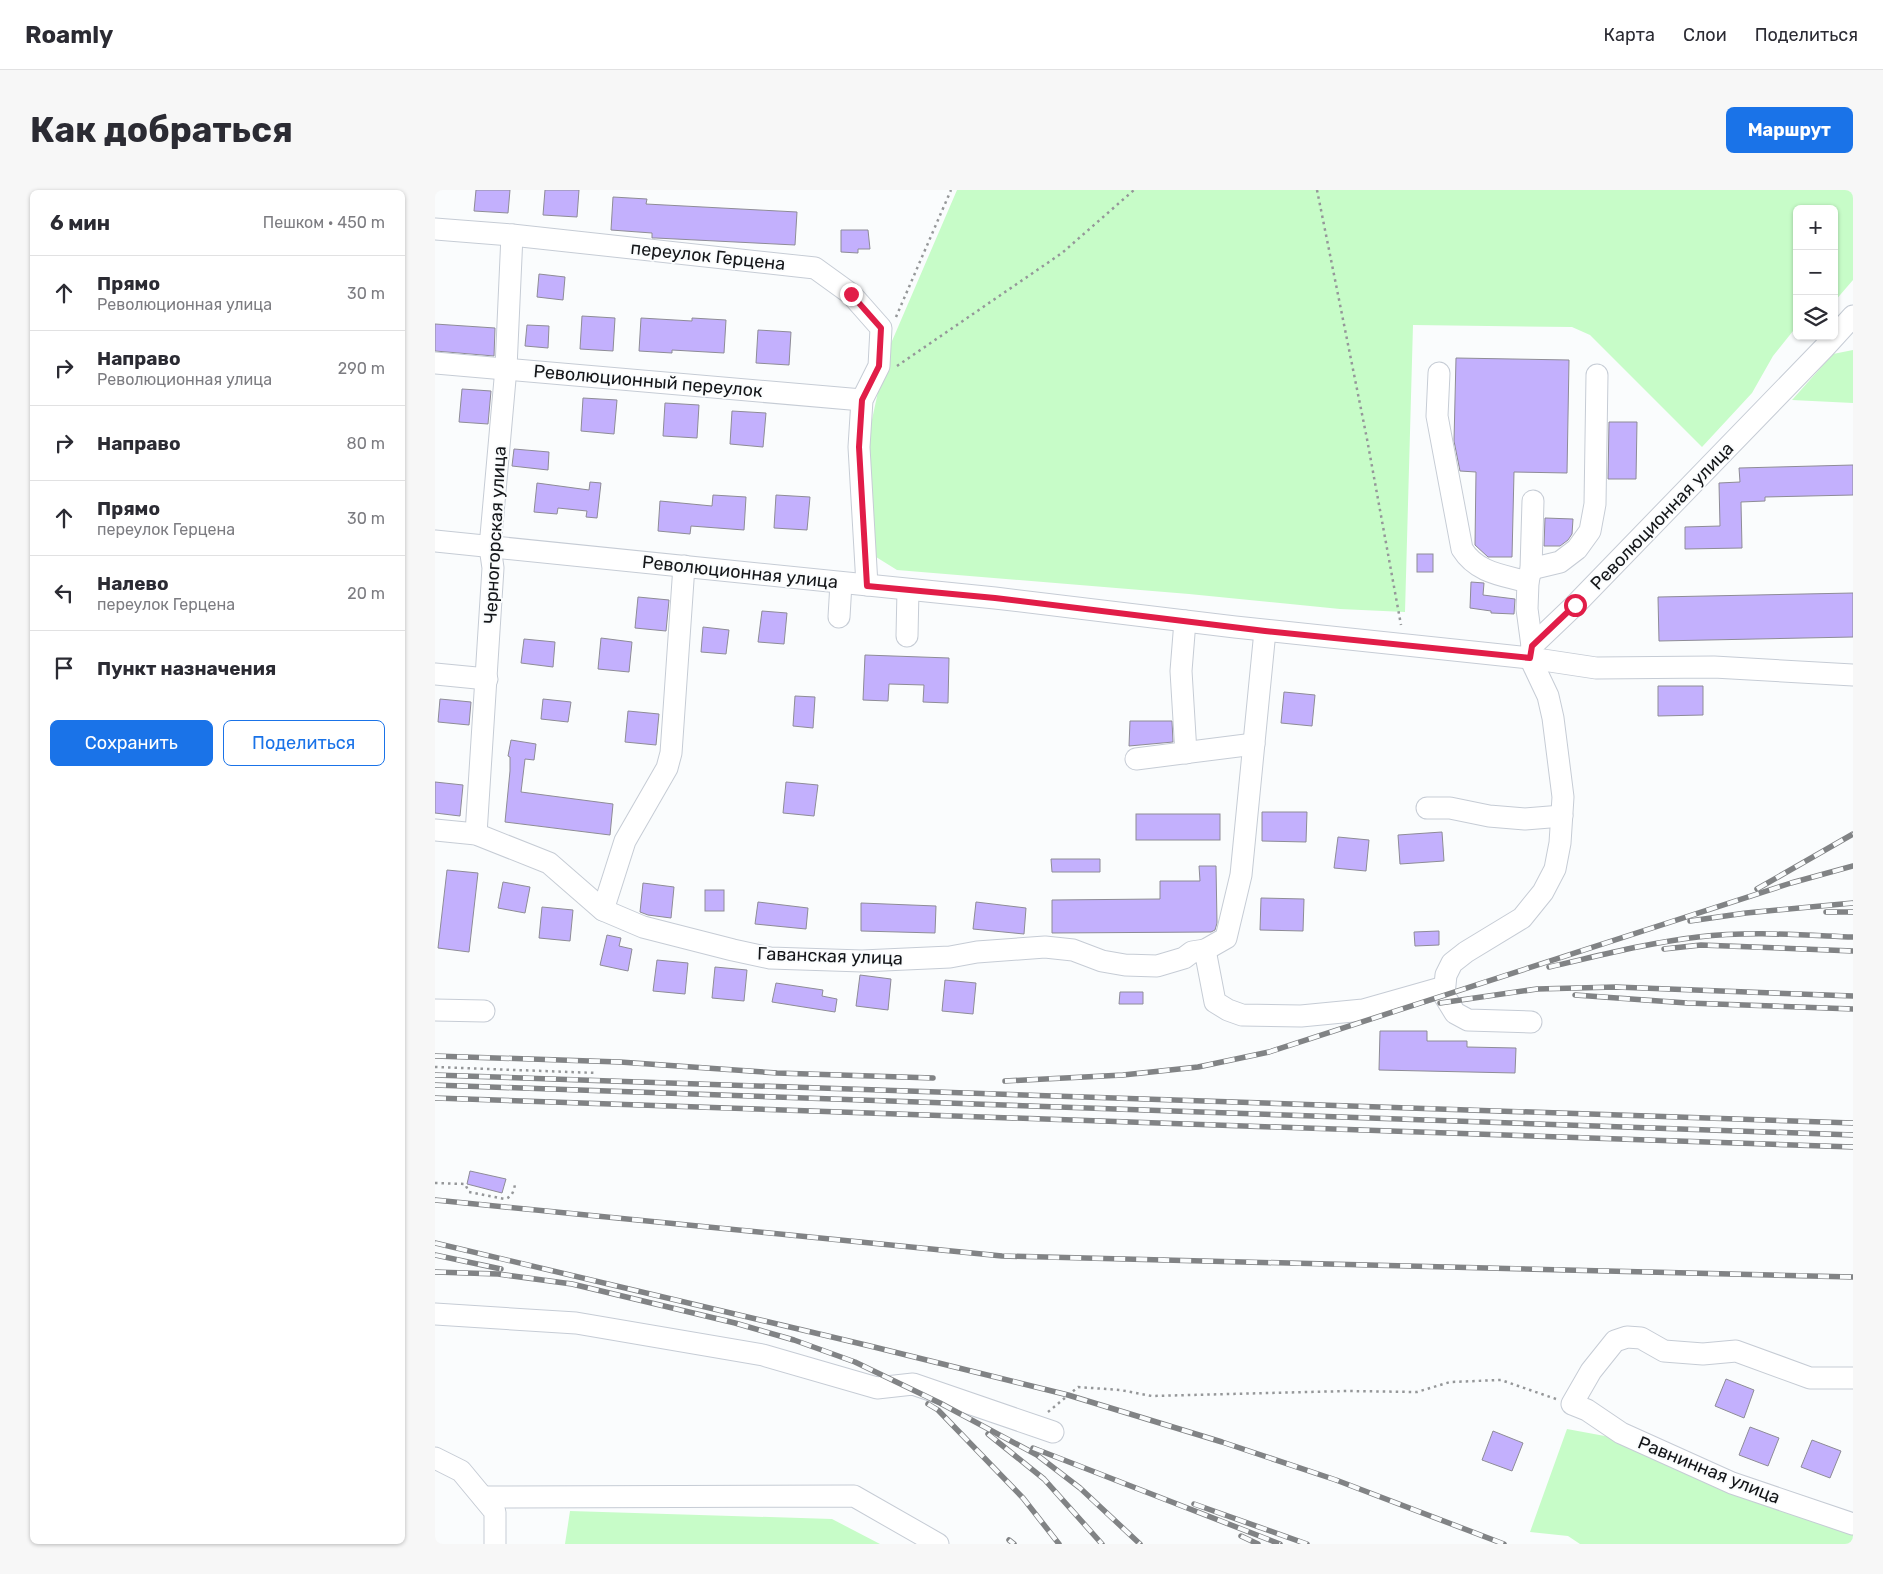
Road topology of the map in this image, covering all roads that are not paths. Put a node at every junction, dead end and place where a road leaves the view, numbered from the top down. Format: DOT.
graph roads {
  1 [pos="435,229"];
  2 [pos="512,235"];
  3 [pos="1853,316"];
  4 [pos="435,363"];
  5 [pos="505,368"];
  6 [pos="1439,373"];
  7 [pos="1597,375"];
  8 [pos="862,400"];
  9 [pos="1533,501"];
  10 [pos="435,541"];
  11 [pos="490,546"];
  12 [pos="684,566"];
  13 [pos="1529,576"];
  14 [pos="841,583"];
  15 [pos="867,586"];
  16 [pos="908,590"];
  17 [pos="839,617"];
  18 [pos="1185,621"];
  19 [pos="1265,631"];
  20 [pos="907,636"];
  21 [pos="1531,652"];
  22 [pos="435,674"];
  23 [pos="1853,675"];
  24 [pos="487,679"];
  25 [pos="1254,744"];
  26 [pos="1185,753"];
  27 [pos="1136,759"];
  28 [pos="1427,808"];
  29 [pos="1562,816"];
  30 [pos="435,830"];
  31 [pos="476,834"];
  32 [pos="603,910"];
  33 [pos="1205,950"];
  34 [pos="1444,987"];
  35 [pos="435,1010"];
  36 [pos="484,1011"];
  37 [pos="1531,1022"];
  38 [pos="435,1314"];
  39 [pos="1853,1378"];
  40 [pos="1053,1432"];
  41 [pos="435,1458"];
  42 [pos="483,1498"];
  43 [pos="1853,1524"];
  44 [pos="495,1544"];
  45 [pos="938,1544"];
  1 -- 2 [label="street, переулок Герцена"];
  2 -- 5 [label="street, Черногорская улица"];
  2 -- 8 [label="street, переулок Герцена"];
  3 -- 21 [label="street, Революционная улица"];
  4 -- 5 [label="street, Революционный переулок"];
  5 -- 8 [label="street, Революционный переулок"];
  5 -- 11 [label="street, Черногорская улица"];
  6 -- 13 [label="street"];
  7 -- 13 [label="street"];
  8 -- 15 [label="street"];
  9 -- 13 [label="street"];
  10 -- 11 [label="street, Революционная улица"];
  11 -- 12 [label="street, Революционная улица"];
  11 -- 24 [label="street, Черногорская улица"];
  12 -- 14 [label="street, Революционная улица"];
  12 -- 32 [label="street"];
  13 -- 21 [label="street"];
  14 -- 15 [label="street, Революционная улица"];
  14 -- 17 [label="street"];
  15 -- 16 [label="street, Революционная улица"];
  16 -- 18 [label="street, Революционная улица"];
  16 -- 20 [label="street"];
  18 -- 19 [label="street, Революционная улица"];
  18 -- 26 [label="street"];
  19 -- 21 [label="street, Революционная улица"];
  19 -- 25 [label="street, Гаванская улица"];
  21 -- 23 [label="street"];
  21 -- 29 [label="street"];
  22 -- 24 [label="street"];
  24 -- 31 [label="street, Черногорская улица"];
  25 -- 26 [label="street"];
  25 -- 33 [label="street, Гаванская улица"];
  26 -- 27 [label="street"];
  28 -- 29 [label="street"];
  29 -- 34 [label="street"];
  30 -- 31 [label="street, Гаванская улица"];
  31 -- 32 [label="street, Гаванская улица"];
  32 -- 33 [label="street, Гаванская улица"];
  33 -- 34 [label="street"];
  34 -- 37 [label="street"];
  35 -- 36 [label="street"];
  38 -- 40 [label="street"];
  39 -- 43 [label="street, Равнинная улица"];
  41 -- 42 [label="street"];
  42 -- 44 [label="street"];
  42 -- 45 [label="street"];
}
